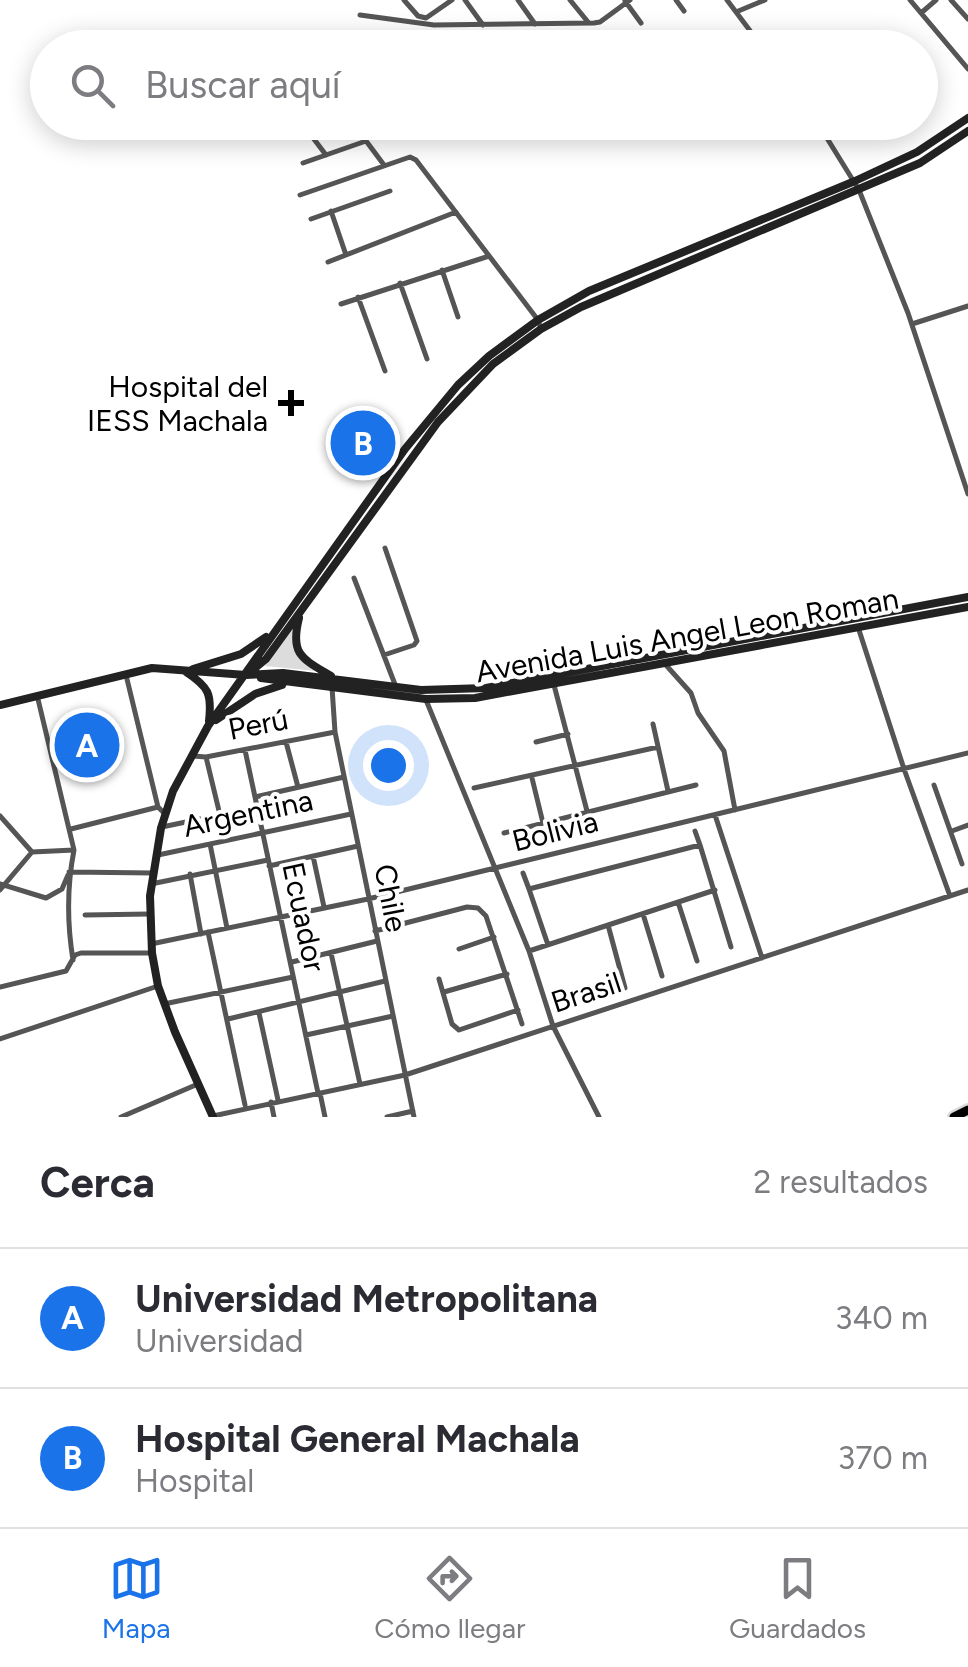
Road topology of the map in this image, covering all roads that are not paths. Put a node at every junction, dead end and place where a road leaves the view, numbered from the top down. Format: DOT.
graph roads {
  1 [pos="404,0"];
  2 [pos="452,0"];
  3 [pos="464,0"];
  4 [pos="518,0"];
  5 [pos="570,0"];
  6 [pos="676,0"];
  7 [pos="727,0"];
  8 [pos="764,0"];
  9 [pos="910,0"];
  10 [pos="936,0"];
  11 [pos="952,0"];
  12 [pos="627,1"];
  13 [pos="684,11"];
  14 [pos="736,12"];
  15 [pos="921,12"];
  16 [pos="360,15"];
  17 [pos="968,20"];
  18 [pos="588,22"];
  19 [pos="641,23"];
  20 [pos="535,24"];
  21 [pos="483,25"];
  22 [pos="750,30"];
  23 [pos="936,30"];
  24 [pos="938,33"];
  25 [pos="968,69"];
  26 [pos="968,118"];
  27 [pos="968,131"];
  28 [pos="938,138"];
  29 [pos="315,140"];
  30 [pos="828,140"];
  31 [pos="935,140"];
  32 [pos="366,142"];
  33 [pos="326,155"];
  34 [pos="303,163"];
  35 [pos="384,165"];
  36 [pos="857,186"];
  37 [pos="390,191"];
  38 [pos="300,195"];
  39 [pos="331,211"];
  40 [pos="456,212"];
  41 [pos="311,219"];
  42 [pos="346,255"];
  43 [pos="489,256"];
  44 [pos="328,262"];
  45 [pos="442,270"];
  46 [pos="400,284"];
  47 [pos="358,297"];
  48 [pos="341,304"];
  49 [pos="968,306"];
  50 [pos="458,317"];
  51 [pos="539,324"];
  52 [pos="912,324"];
  53 [pos="427,359"];
  54 [pos="385,371"];
  55 [pos="968,494"];
  56 [pos="386,548"];
  57 [pos="354,578"];
  58 [pos="968,597"];
  59 [pos="968,607"];
  60 [pos="300,611"];
  61 [pos="858,627"];
  62 [pos="274,631"];
  63 [pos="714,646"];
  64 [pos="384,656"];
  65 [pos="648,658"];
  66 [pos="664,659"];
  67 [pos="678,661"];
  68 [pos="125,672"];
  69 [pos="186,672"];
  70 [pos="624,672"];
  71 [pos="246,675"];
  72 [pos="333,682"];
  73 [pos="288,683"];
  74 [pos="554,684"];
  75 [pos="396,686"];
  76 [pos="38,695"];
  77 [pos="426,699"];
  78 [pos="0,704"];
  79 [pos="653,724"];
  80 [pos="208,726"];
  81 [pos="334,732"];
  82 [pos="568,734"];
  83 [pos="286,742"];
  84 [pos="536,742"];
  85 [pos="658,747"];
  86 [pos="244,750"];
  87 [pos="968,753"];
  88 [pos="190,756"];
  89 [pos="206,757"];
  90 [pos="576,767"];
  91 [pos="904,769"];
  92 [pos="344,777"];
  93 [pos="532,777"];
  94 [pos="934,784"];
  95 [pos="696,785"];
  96 [pos="298,787"];
  97 [pos="474,788"];
  98 [pos="668,791"];
  99 [pos="255,797"];
  100 [pos="158,807"];
  101 [pos="257,807"];
  102 [pos="735,810"];
  103 [pos="587,811"];
  104 [pos="165,814"];
  105 [pos="351,814"];
  106 [pos="220,815"];
  107 [pos="716,815"];
  108 [pos="0,816"];
  109 [pos="544,823"];
  110 [pos="968,825"];
  111 [pos="161,828"];
  112 [pos="71,829"];
  113 [pos="695,831"];
  114 [pos="263,832"];
  115 [pos="951,832"];
  116 [pos="504,833"];
  117 [pos="210,844"];
  118 [pos="700,845"];
  119 [pos="358,846"];
  120 [pos="74,850"];
  121 [pos="32,852"];
  122 [pos="155,856"];
  123 [pos="313,856"];
  124 [pos="269,863"];
  125 [pos="962,864"];
  126 [pos="215,870"];
  127 [pos="494,870"];
  128 [pos="69,872"];
  129 [pos="153,872"];
  130 [pos="523,873"];
  131 [pos="190,874"];
  132 [pos="152,884"];
  133 [pos="1,887"];
  134 [pos="529,889"];
  135 [pos="715,890"];
  136 [pos="968,890"];
  137 [pos="950,896"];
  138 [pos="368,899"];
  139 [pos="678,902"];
  140 [pos="324,908"];
  141 [pos="150,914"];
  142 [pos="642,914"];
  143 [pos="85,915"];
  144 [pos="281,917"];
  145 [pos="608,925"];
  146 [pos="226,928"];
  147 [pos="375,931"];
  148 [pos="204,933"];
  149 [pos="494,937"];
  150 [pos="376,942"];
  151 [pos="548,944"];
  152 [pos="732,946"];
  153 [pos="151,948"];
  154 [pos="458,949"];
  155 [pos="529,951"];
  156 [pos="330,953"];
  157 [pos="762,958"];
  158 [pos="73,960"];
  159 [pos="697,961"];
  160 [pos="291,962"];
  161 [pos="507,974"];
  162 [pos="294,976"];
  163 [pos="662,976"];
  164 [pos="439,979"];
  165 [pos="386,982"];
  166 [pos="158,986"];
  167 [pos="0,987"];
  168 [pos="625,988"];
  169 [pos="220,991"];
  170 [pos="444,992"];
  171 [pos="340,993"];
  172 [pos="164,1004"];
  173 [pos="300,1004"];
  174 [pos="518,1010"];
  175 [pos="259,1012"];
  176 [pos="393,1016"];
  177 [pos="227,1020"];
  178 [pos="522,1024"];
  179 [pos="347,1026"];
  180 [pos="552,1026"];
  181 [pos="306,1035"];
  182 [pos="0,1039"];
  183 [pos="404,1075"];
  184 [pos="198,1084"];
  185 [pos="360,1084"];
  186 [pos="319,1093"];
  187 [pos="274,1101"];
  188 [pos="245,1106"];
  189 [pos="968,1110"];
  190 [pos="140,1113"];
  191 [pos="414,1114"];
  192 [pos="213,1116"];
  193 [pos="121,1117"];
  194 [pos="274,1117"];
  195 [pos="325,1117"];
  196 [pos="387,1117"];
  197 [pos="598,1117"];
  198 [pos="954,1117"];
  1 -- 2 [label="street"];
  3 -- 21 [label="street"];
  4 -- 20 [label="street"];
  5 -- 18 [label="street"];
  6 -- 13 [label="street"];
  7 -- 14 [label="street"];
  8 -- 14 [label="street"];
  9 -- 15 [label="street"];
  10 -- 15 [label="street"];
  11 -- 17 [label="street"];
  12 -- 18 [label="street"];
  12 -- 19 [label="street"];
  14 -- 22 [label="street"];
  15 -- 23 [label="street"];
  16 -- 21 [label="street"];
  18 -- 20 [label="street"];
  20 -- 21 [label="street"];
  24 -- 25 [label="street"];
  26 -- 28 [label="main road"];
  27 -- 36 [label="main road"];
  29 -- 33 [label="street"];
  30 -- 36 [label="street"];
  31 -- 36 [label="main road"];
  32 -- 33 [label="street"];
  32 -- 35 [label="street"];
  33 -- 34 [label="street"];
  35 -- 38 [label="street"];
  35 -- 40 [label="street"];
  36 -- 51 [label="main road"];
  36 -- 52 [label="street"];
  37 -- 39 [label="street"];
  39 -- 41 [label="street"];
  39 -- 42 [label="street"];
  40 -- 42 [label="street"];
  40 -- 43 [label="street"];
  42 -- 44 [label="street"];
  43 -- 45 [label="street"];
  43 -- 51 [label="street"];
  45 -- 46 [label="street"];
  45 -- 50 [label="street"];
  46 -- 47 [label="street"];
  46 -- 53 [label="street"];
  47 -- 48 [label="street"];
  47 -- 54 [label="street"];
  49 -- 52 [label="street"];
  51 -- 60 [label="main road"];
  51 -- 62 [label="main road"];
  52 -- 55 [label="street"];
  56 -- 64 [label="street"];
  57 -- 64 [label="street"];
  58 -- 63 [label="main road, Avenida Luis Angel Leon Roman"];
  59 -- 61 [label="main road, Avenida Luis Angel Leon Roman"];
  60 -- 71 [label="main road"];
  60 -- 72 [label="main road"];
  61 -- 67 [label="main road, Avenida Luis Angel Leon Roman"];
  61 -- 91 [label="street"];
  62 -- 69 [label="main road"];
  62 -- 71 [label="main road"];
  63 -- 66 [label="main road, Avenida Luis Angel Leon Roman"];
  63 -- 67 [label="main road"];
  64 -- 75 [label="street"];
  65 -- 66 [label="main road, Avenida Luis Angel Leon Roman"];
  65 -- 70 [label="main road"];
  65 -- 75 [label="main road, Avenida Luis Angel Leon Roman"];
  66 -- 67 [label="main road, Avenida Luis Angel Leon Roman"];
  66 -- 70 [label="main road, Avenida Luis Angel Leon Roman"];
  66 -- 102 [label="street"];
  68 -- 69 [label="main road"];
  68 -- 76 [label="main road"];
  68 -- 100 [label="street"];
  69 -- 71 [label="main road"];
  69 -- 80 [label="main road"];
  70 -- 74 [label="main road, Avenida Luis Angel Leon Roman"];
  71 -- 72 [label="main road, Avenida Luis Angel Leon Roman"];
  71 -- 73 [label="main road, Avenida Luis Angel Leon Roman"];
  71 -- 80 [label="main road"];
  72 -- 73 [label="main road, Avenida Luis Angel Leon Roman"];
  72 -- 75 [label="main road, Avenida Luis Angel Leon Roman"];
  72 -- 77 [label="main road, Avenida Luis Angel Leon Roman"];
  72 -- 81 [label="street, Chile"];
  73 -- 80 [label="main road"];
  74 -- 77 [label="main road, Avenida Luis Angel Leon Roman"];
  74 -- 82 [label="street"];
  76 -- 78 [label="main road"];
  76 -- 112 [label="street"];
  77 -- 127 [label="street"];
  79 -- 85 [label="street"];
  80 -- 88 [label="main road"];
  81 -- 83 [label="street, Perú"];
  81 -- 92 [label="street, Chile"];
  82 -- 84 [label="street"];
  82 -- 90 [label="street"];
  83 -- 86 [label="street, Perú"];
  83 -- 96 [label="street"];
  85 -- 90 [label="street"];
  85 -- 98 [label="street"];
  86 -- 89 [label="street, Perú"];
  86 -- 99 [label="street, Ecuador"];
  87 -- 91 [label="street, Bolivia"];
  88 -- 89 [label="street, Perú"];
  88 -- 104 [label="main road"];
  89 -- 106 [label="street"];
  90 -- 93 [label="street"];
  90 -- 103 [label="street"];
  91 -- 102 [label="street, Bolivia"];
  91 -- 137 [label="street"];
  92 -- 96 [label="street"];
  92 -- 105 [label="street, Chile"];
  93 -- 97 [label="street"];
  93 -- 109 [label="street"];
  94 -- 115 [label="street"];
  95 -- 98 [label="street"];
  96 -- 99 [label="street"];
  98 -- 103 [label="street"];
  99 -- 101 [label="street, Ecuador"];
  100 -- 104 [label="street"];
  100 -- 112 [label="street"];
  101 -- 106 [label="street"];
  101 -- 114 [label="street, Ecuador"];
  102 -- 107 [label="street, Bolivia"];
  103 -- 109 [label="street"];
  104 -- 111 [label="main road"];
  105 -- 114 [label="street, Argentina"];
  105 -- 119 [label="street, Chile"];
  106 -- 111 [label="street"];
  107 -- 127 [label="street, Bolivia"];
  107 -- 157 [label="street"];
  108 -- 121 [label="street"];
  109 -- 116 [label="street"];
  110 -- 115 [label="street"];
  111 -- 122 [label="main road"];
  112 -- 120 [label="street"];
  113 -- 118 [label="street"];
  114 -- 117 [label="street, Argentina"];
  114 -- 124 [label="street, Ecuador"];
  115 -- 125 [label="street"];
  117 -- 122 [label="street, Argentina"];
  117 -- 126 [label="street"];
  118 -- 134 [label="street"];
  118 -- 135 [label="street"];
  119 -- 123 [label="street"];
  119 -- 138 [label="street, Chile"];
  120 -- 121 [label="street"];
  120 -- 128 [label="street"];
  121 -- 133 [label="street"];
  122 -- 129 [label="main road"];
  123 -- 124 [label="street"];
  123 -- 140 [label="street"];
  124 -- 126 [label="street"];
  124 -- 144 [label="street, Ecuador"];
  126 -- 131 [label="street"];
  126 -- 146 [label="street"];
  127 -- 138 [label="street, Bolivia"];
  127 -- 155 [label="street"];
  128 -- 129 [label="street"];
  128 -- 133 [label="street"];
  128 -- 158 [label="street"];
  129 -- 132 [label="main road"];
  130 -- 134 [label="street"];
  131 -- 132 [label="street"];
  131 -- 148 [label="street"];
  132 -- 141 [label="main road"];
  134 -- 151 [label="street"];
  135 -- 139 [label="street"];
  135 -- 152 [label="street"];
  136 -- 137 [label="street, Brasil"];
  137 -- 157 [label="street, Brasil"];
  138 -- 140 [label="street, Bolivia"];
  138 -- 147 [label="street, Chile"];
  139 -- 142 [label="street"];
  139 -- 159 [label="street"];
  140 -- 144 [label="street, Bolivia"];
  141 -- 143 [label="street"];
  141 -- 153 [label="main road"];
  142 -- 145 [label="street"];
  142 -- 163 [label="street"];
  144 -- 146 [label="street, Bolivia"];
  144 -- 160 [label="street, Ecuador"];
  145 -- 151 [label="street"];
  145 -- 168 [label="street"];
  146 -- 148 [label="street, Bolivia"];
  147 -- 149 [label="street"];
  147 -- 150 [label="street, Chile"];
  148 -- 153 [label="street, Bolivia"];
  148 -- 169 [label="street"];
  149 -- 154 [label="street"];
  149 -- 161 [label="street"];
  150 -- 156 [label="street"];
  150 -- 165 [label="street, Chile"];
  151 -- 155 [label="street"];
  153 -- 158 [label="street, Bolivia"];
  153 -- 166 [label="main road"];
  155 -- 180 [label="street"];
  156 -- 160 [label="street"];
  156 -- 171 [label="street"];
  157 -- 180 [label="street, Brasil"];
  158 -- 167 [label="street, Bolivia"];
  160 -- 162 [label="street, Ecuador"];
  161 -- 170 [label="street"];
  161 -- 174 [label="street"];
  162 -- 169 [label="street"];
  162 -- 173 [label="street, Ecuador"];
  164 -- 170 [label="street"];
  165 -- 171 [label="street"];
  165 -- 176 [label="street, Chile"];
  166 -- 172 [label="main road"];
  166 -- 182 [label="street"];
  169 -- 172 [label="street"];
  169 -- 177 [label="street"];
  170 -- 174 [label="street"];
  171 -- 173 [label="street"];
  171 -- 179 [label="street"];
  172 -- 184 [label="main road"];
  173 -- 175 [label="street"];
  173 -- 181 [label="street, Ecuador"];
  174 -- 178 [label="street"];
  175 -- 177 [label="street"];
  175 -- 187 [label="street"];
  176 -- 179 [label="street"];
  176 -- 183 [label="street, Chile"];
  177 -- 188 [label="street"];
  179 -- 181 [label="street"];
  179 -- 185 [label="street"];
  180 -- 183 [label="street, Brasil"];
  180 -- 197 [label="street"];
  181 -- 186 [label="street, Ecuador"];
  183 -- 185 [label="street, Brasil"];
  183 -- 191 [label="street, Chile"];
  184 -- 190 [label="street"];
  184 -- 192 [label="main road"];
  185 -- 186 [label="street, Brasil"];
  186 -- 187 [label="street, Brasil"];
  186 -- 195 [label="street, Ecuador"];
  187 -- 188 [label="street, Brasil"];
  187 -- 194 [label="street"];
  188 -- 192 [label="street, Brasil"];
  189 -- 198 [label="main road"];
  190 -- 193 [label="street"];
  191 -- 196 [label="street"];
}
